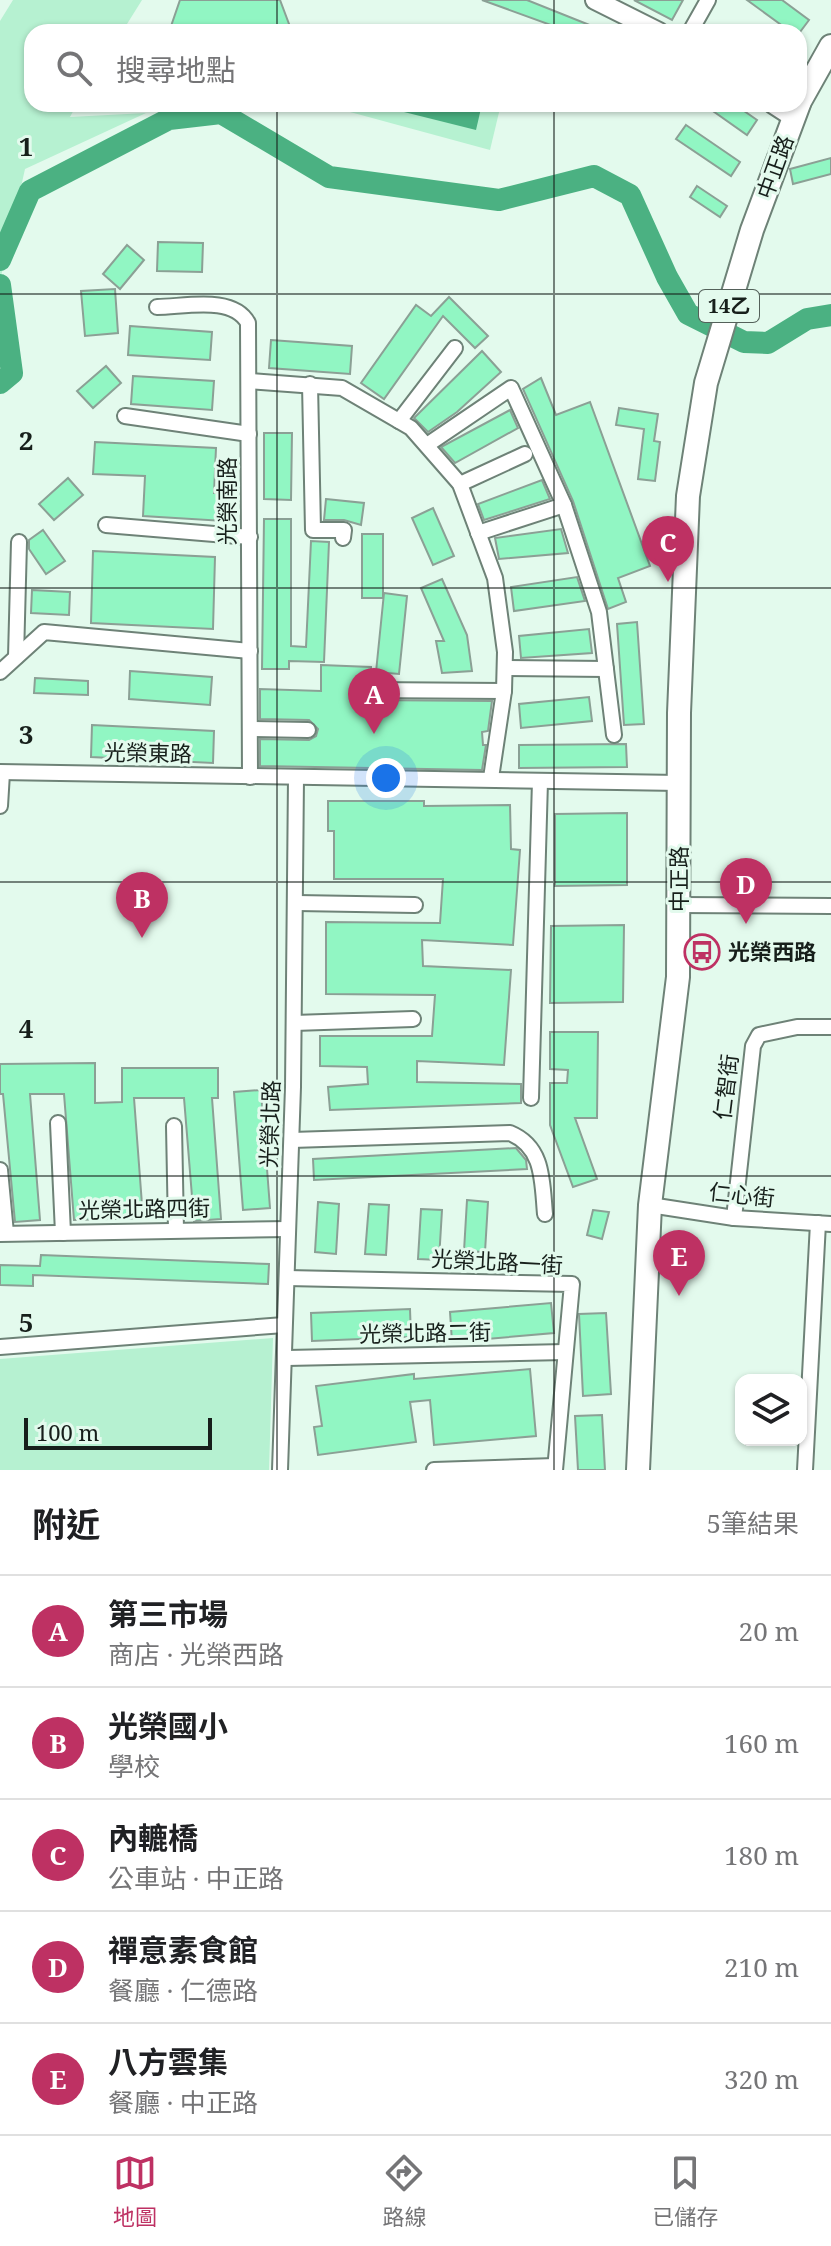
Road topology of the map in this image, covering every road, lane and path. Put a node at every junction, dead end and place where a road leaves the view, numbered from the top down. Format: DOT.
graph roads {
  1 [pos="595,0"];
  2 [pos="708,0"];
  3 [pos="643,24"];
  4 [pos="694,24"];
  5 [pos="831,46"];
  6 [pos="807,90"];
  7 [pos="796,112"];
  8 [pos="157,307"];
  9 [pos="455,348"];
  10 [pos="249,381"];
  11 [pos="310,384"];
  12 [pos="125,416"];
  13 [pos="399,421"];
  14 [pos="249,434"];
  15 [pos="427,445"];
  16 [pos="525,454"];
  17 [pos="460,484"];
  18 [pos="564,505"];
  19 [pos="106,525"];
  20 [pos="478,533"];
  21 [pos="250,537"];
  22 [pos="343,538"];
  23 [pos="19,542"];
  24 [pos="250,651"];
  25 [pos="16,657"];
  26 [pos="507,668"];
  27 [pos="606,669"];
  28 [pos="0,672"];
  29 [pos="365,690"];
  30 [pos="504,691"];
  31 [pos="250,729"];
  32 [pos="308,730"];
  33 [pos="614,735"];
  34 [pos="1,772"];
  35 [pos="250,777"];
  36 [pos="296,778"];
  37 [pos="491,778"];
  38 [pos="540,781"];
  39 [pos="679,783"];
  40 [pos="0,806"];
  41 [pos="297,903"];
  42 [pos="415,905"];
  43 [pos="679,905"];
  44 [pos="831,906"];
  45 [pos="413,1019"];
  46 [pos="294,1023"];
  47 [pos="831,1027"];
  48 [pos="531,1098"];
  49 [pos="58,1123"];
  50 [pos="174,1126"];
  51 [pos="292,1140"];
  52 [pos="0,1170"];
  53 [pos="650,1205"];
  54 [pos="545,1214"];
  55 [pos="734,1218"];
  56 [pos="825,1223"];
  57 [pos="288,1229"];
  58 [pos="176,1230"];
  59 [pos="3,1233"];
  60 [pos="63,1233"];
  61 [pos="287,1278"];
  62 [pos="284,1325"];
  63 [pos="0,1347"];
  64 [pos="565,1352"];
  65 [pos="287,1358"];
  66 [pos="555,1468"];
  67 [pos="280,1470"];
  68 [pos="434,1470"];
  69 [pos="638,1470"];
  70 [pos="805,1470"];
  1 -- 3 [label="street"];
  2 -- 4 [label="street"];
  5 -- 6 [label="main road, 中正路 / 14乙"];
  7 -- 39 [label="main road, 中正路 / 14乙"];
  8 -- 10 [label="street, 光榮南路"];
  9 -- 13 [label="street"];
  10 -- 11 [label="street"];
  10 -- 14 [label="street, 光榮南路"];
  11 -- 13 [label="street"];
  11 -- 22 [label="street"];
  12 -- 14 [label="street"];
  13 -- 15 [label="street"];
  14 -- 21 [label="street, 光榮南路"];
  15 -- 17 [label="street"];
  15 -- 18 [label="street"];
  16 -- 17 [label="street"];
  17 -- 20 [label="street"];
  18 -- 20 [label="street"];
  18 -- 27 [label="street"];
  19 -- 21 [label="street"];
  20 -- 26 [label="street"];
  21 -- 24 [label="street, 光榮南路"];
  23 -- 25 [label="street"];
  24 -- 25 [label="street"];
  24 -- 31 [label="street, 光榮南路"];
  25 -- 28 [label="street"];
  26 -- 27 [label="street"];
  26 -- 30 [label="street"];
  27 -- 33 [label="street"];
  29 -- 30 [label="street"];
  30 -- 37 [label="street"];
  31 -- 32 [label="street"];
  31 -- 35 [label="street, 光榮南路"];
  34 -- 35 [label="street, 光榮東路"];
  34 -- 40 [label="street"];
  35 -- 36 [label="street, 光榮東路"];
  36 -- 37 [label="street"];
  36 -- 41 [label="street, 光榮北路"];
  37 -- 38 [label="street"];
  38 -- 39 [label="street"];
  38 -- 48 [label="street"];
  39 -- 43 [label="main road, 中正路 / 14乙"];
  41 -- 42 [label="street"];
  41 -- 46 [label="street, 光榮北路"];
  43 -- 44 [label="street"];
  43 -- 53 [label="main road, 中正路 / 14乙"];
  45 -- 46 [label="street"];
  46 -- 51 [label="street, 光榮北路"];
  47 -- 55 [label="street, 仁智街"];
  49 -- 60 [label="street"];
  50 -- 58 [label="street"];
  51 -- 54 [label="street"];
  51 -- 57 [label="street, 光榮北路"];
  52 -- 59 [label="street"];
  53 -- 55 [label="street, 仁心街"];
  53 -- 69 [label="main road, 中正路 / 14乙"];
  55 -- 56 [label="street, 仁心街"];
  56 -- 70 [label="street"];
  57 -- 58 [label="street, 光榮北路四街"];
  57 -- 61 [label="street, 光榮北路"];
  58 -- 60 [label="street, 光榮北路四街"];
  59 -- 60 [label="street, 光榮北路四街"];
  61 -- 62 [label="street, 光榮北路"];
  61 -- 64 [label="street, 光榮北路一街"];
  62 -- 63 [label="street"];
  62 -- 65 [label="street, 光榮北路"];
  64 -- 65 [label="street, 光榮北路二街"];
  64 -- 66 [label="street, 光榮北路一街"];
  65 -- 67 [label="street, 光榮北路"];
  66 -- 68 [label="street"];
}
